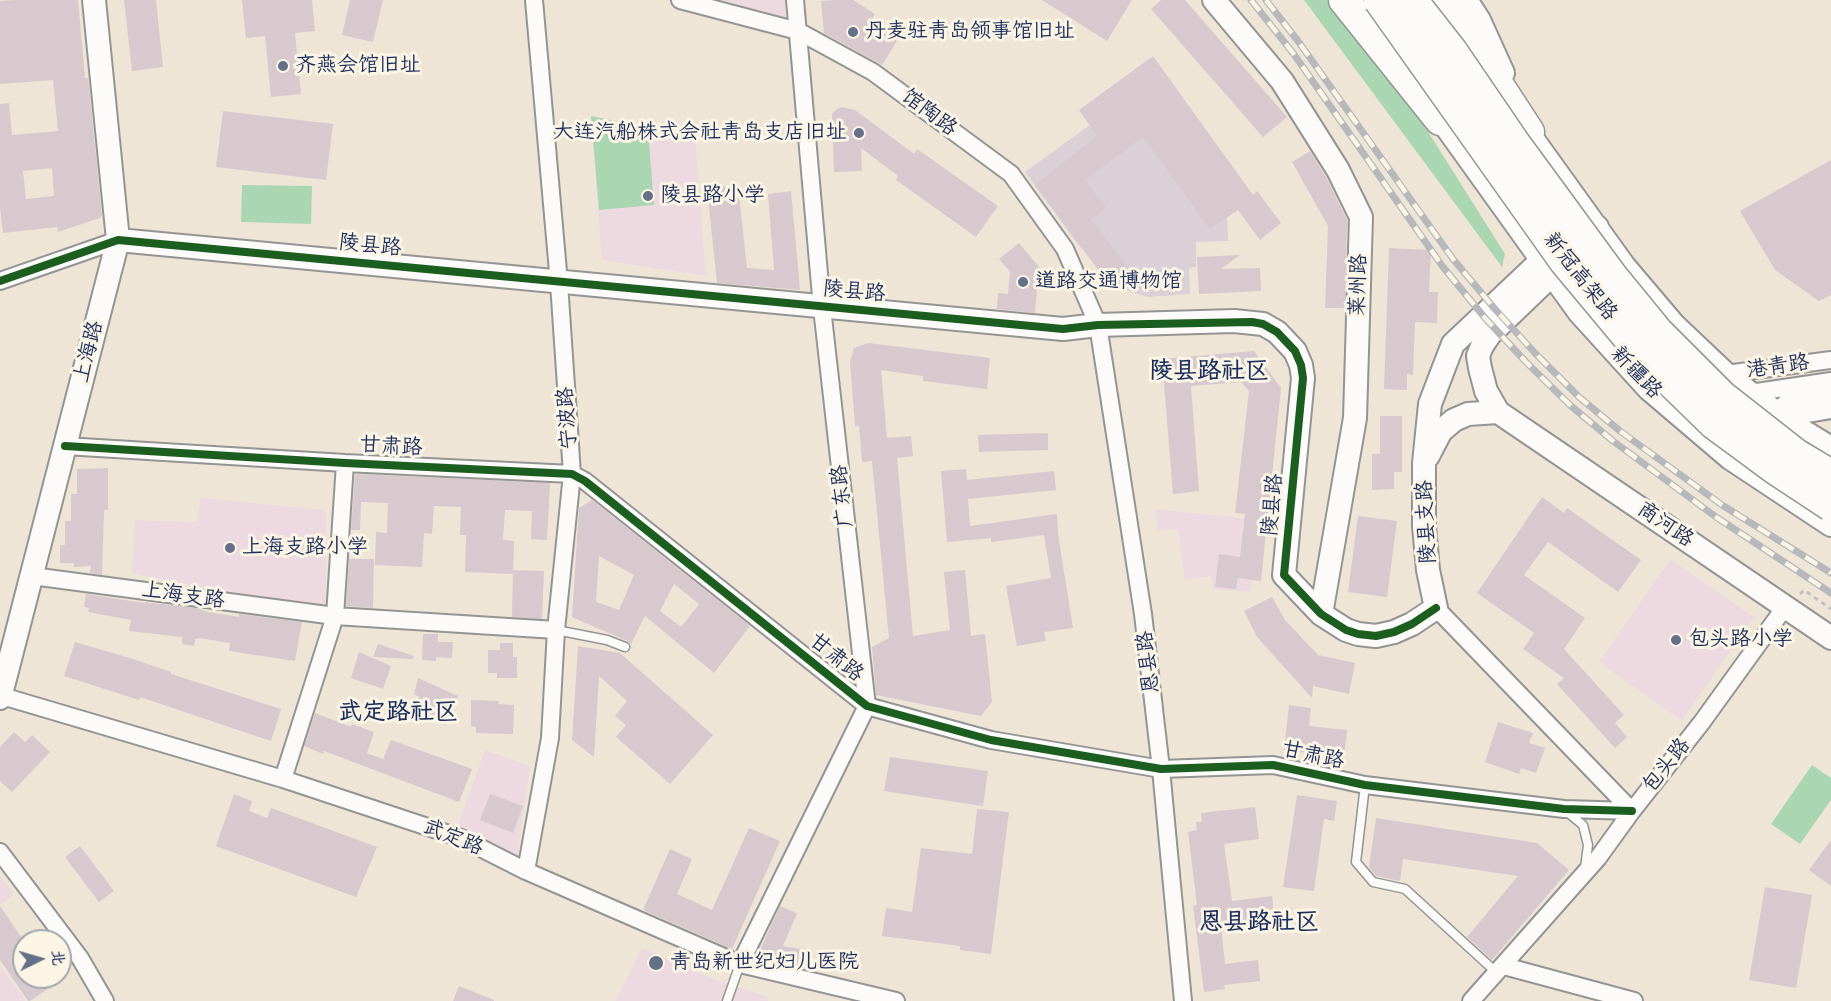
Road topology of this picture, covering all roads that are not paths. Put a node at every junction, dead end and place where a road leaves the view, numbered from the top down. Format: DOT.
graph roads {
  1 [pos="94,0"];
  2 [pos="534,0"];
  3 [pos="680,0"];
  4 [pos="795,0"];
  5 [pos="1214,0"];
  6 [pos="1344,0"];
  7 [pos="1364,0"];
  8 [pos="1379,0"];
  9 [pos="1412,0"];
  10 [pos="1425,0"];
  11 [pos="1443,0"];
  12 [pos="1466,0"];
  13 [pos="798,30"];
  14 [pos="1440,120"];
  15 [pos="1529,132"];
  16 [pos="1597,227"];
  17 [pos="118,240"];
  18 [pos="1547,268"];
  19 [pos="0,280"];
  20 [pos="559,283"];
  21 [pos="822,308"];
  22 [pos="1098,325"];
  23 [pos="1831,360"];
  24 [pos="1726,374"];
  25 [pos="1831,381"];
  26 [pos="1750,393"];
  27 [pos="1831,396"];
  28 [pos="1831,410"];
  29 [pos="1498,412"];
  30 [pos="1780,415"];
  31 [pos="65,446"];
  32 [pos="1831,448"];
  33 [pos="345,463"];
  34 [pos="1424,463"];
  35 [pos="572,474"];
  36 [pos="1831,475"];
  37 [pos="1831,506"];
  38 [pos="1831,525"];
  39 [pos="32,576"];
  40 [pos="1785,607"];
  41 [pos="1436,608"];
  42 [pos="1321,614"];
  43 [pos="335,616"];
  44 [pos="556,630"];
  45 [pos="1831,638"];
  46 [pos="625,647"];
  47 [pos="1,697"];
  48 [pos="867,706"];
  49 [pos="1161,769"];
  50 [pos="284,779"];
  51 [pos="1365,785"];
  52 [pos="1564,809"];
  53 [pos="1632,811"];
  54 [pos="0,852"];
  55 [pos="526,871"];
  56 [pos="1585,874"];
  57 [pos="740,964"];
  58 [pos="1501,969"];
  59 [pos="105,1001"];
  60 [pos="727,1001"];
  61 [pos="896,1001"];
  62 [pos="1183,1001"];
  63 [pos="1471,1001"];
  64 [pos="1634,1001"];
  1 -- 17 [label="street, 上海路"];
  2 -- 20 [label="street, 宁波路"];
  3 -- 13 [label="street, 馆陶路"];
  4 -- 13 [label="street, 广东路"];
  5 -- 42 [label="street, 莱州路"];
  6 -- 14 [label="highway"];
  7 -- 14 [label="street, 新疆路"];
  8 -- 37 [label="highway, 新冠高架路, bridge"];
  9 -- 36 [label="highway, 新冠高架路, bridge"];
  10 -- 15 [label="street"];
  11 -- 15 [label="highway"];
  12 -- 15 [label="street"];
  13 -- 21 [label="street, 广东路"];
  13 -- 22 [label="street, 馆陶路"];
  14 -- 18 [label="street, 新疆路"];
  15 -- 16 [label="street"];
  16 -- 18 [label="street, 陵县支路"];
  16 -- 24 [label="street"];
  17 -- 19 [label="street, 陵县路"];
  17 -- 20 [label="street, 陵县路"];
  17 -- 31 [label="street, 上海路"];
  18 -- 29 [label="street"];
  18 -- 34 [label="street, 陵县支路"];
  18 -- 38 [label="street, 新疆路"];
  20 -- 21 [label="street, 陵县路"];
  20 -- 35 [label="street, 宁波路"];
  21 -- 22 [label="street, 陵县路"];
  21 -- 48 [label="street, 广东路"];
  22 -- 42 [label="street, 陵县路"];
  22 -- 49 [label="street, 恩县路"];
  23 -- 24 [label="street, 港青路"];
  24 -- 26 [label="street"];
  25 -- 26 [label="street"];
  26 -- 30 [label="street"];
  27 -- 30 [label="street, 港青路"];
  28 -- 30 [label="street"];
  29 -- 34 [label="street"];
  29 -- 40 [label="street, 商河路"];
  30 -- 32 [label="street"];
  31 -- 33 [label="street, 甘肃路"];
  31 -- 39 [label="street, 上海路"];
  33 -- 35 [label="street, 甘肃路"];
  33 -- 43 [label="street"];
  34 -- 41 [label="street, 陵县支路"];
  35 -- 44 [label="street, 宁波路"];
  35 -- 48 [label="street, 甘肃路"];
  39 -- 43 [label="street, 上海支路"];
  39 -- 47 [label="street, 上海路"];
  40 -- 45 [label="street, 商河路"];
  40 -- 53 [label="street, 包头路"];
  41 -- 42 [label="street, 陵县路"];
  41 -- 53 [label="street"];
  43 -- 44 [label="street, 上海支路"];
  43 -- 50 [label="street"];
  44 -- 46 [label="lane"];
  44 -- 55 [label="street, 宁波路"];
  47 -- 50 [label="street, 武定路"];
  48 -- 49 [label="street, 甘肃路"];
  48 -- 57 [label="street"];
  49 -- 51 [label="street, 甘肃路"];
  49 -- 62 [label="street, 恩县路"];
  50 -- 55 [label="street, 武定路"];
  51 -- 52 [label="street, 甘肃路"];
  51 -- 58 [label="lane"];
  52 -- 53 [label="street, 甘肃路"];
  52 -- 56 [label="lane"];
  53 -- 56 [label="street, 包头路"];
  54 -- 59 [label="street"];
  55 -- 57 [label="street, 武定路"];
  56 -- 58 [label="street, 包头路"];
  57 -- 60 [label="lane"];
  57 -- 61 [label="street, 武定路"];
  58 -- 63 [label="street, 包头路"];
  58 -- 64 [label="street"];
}
